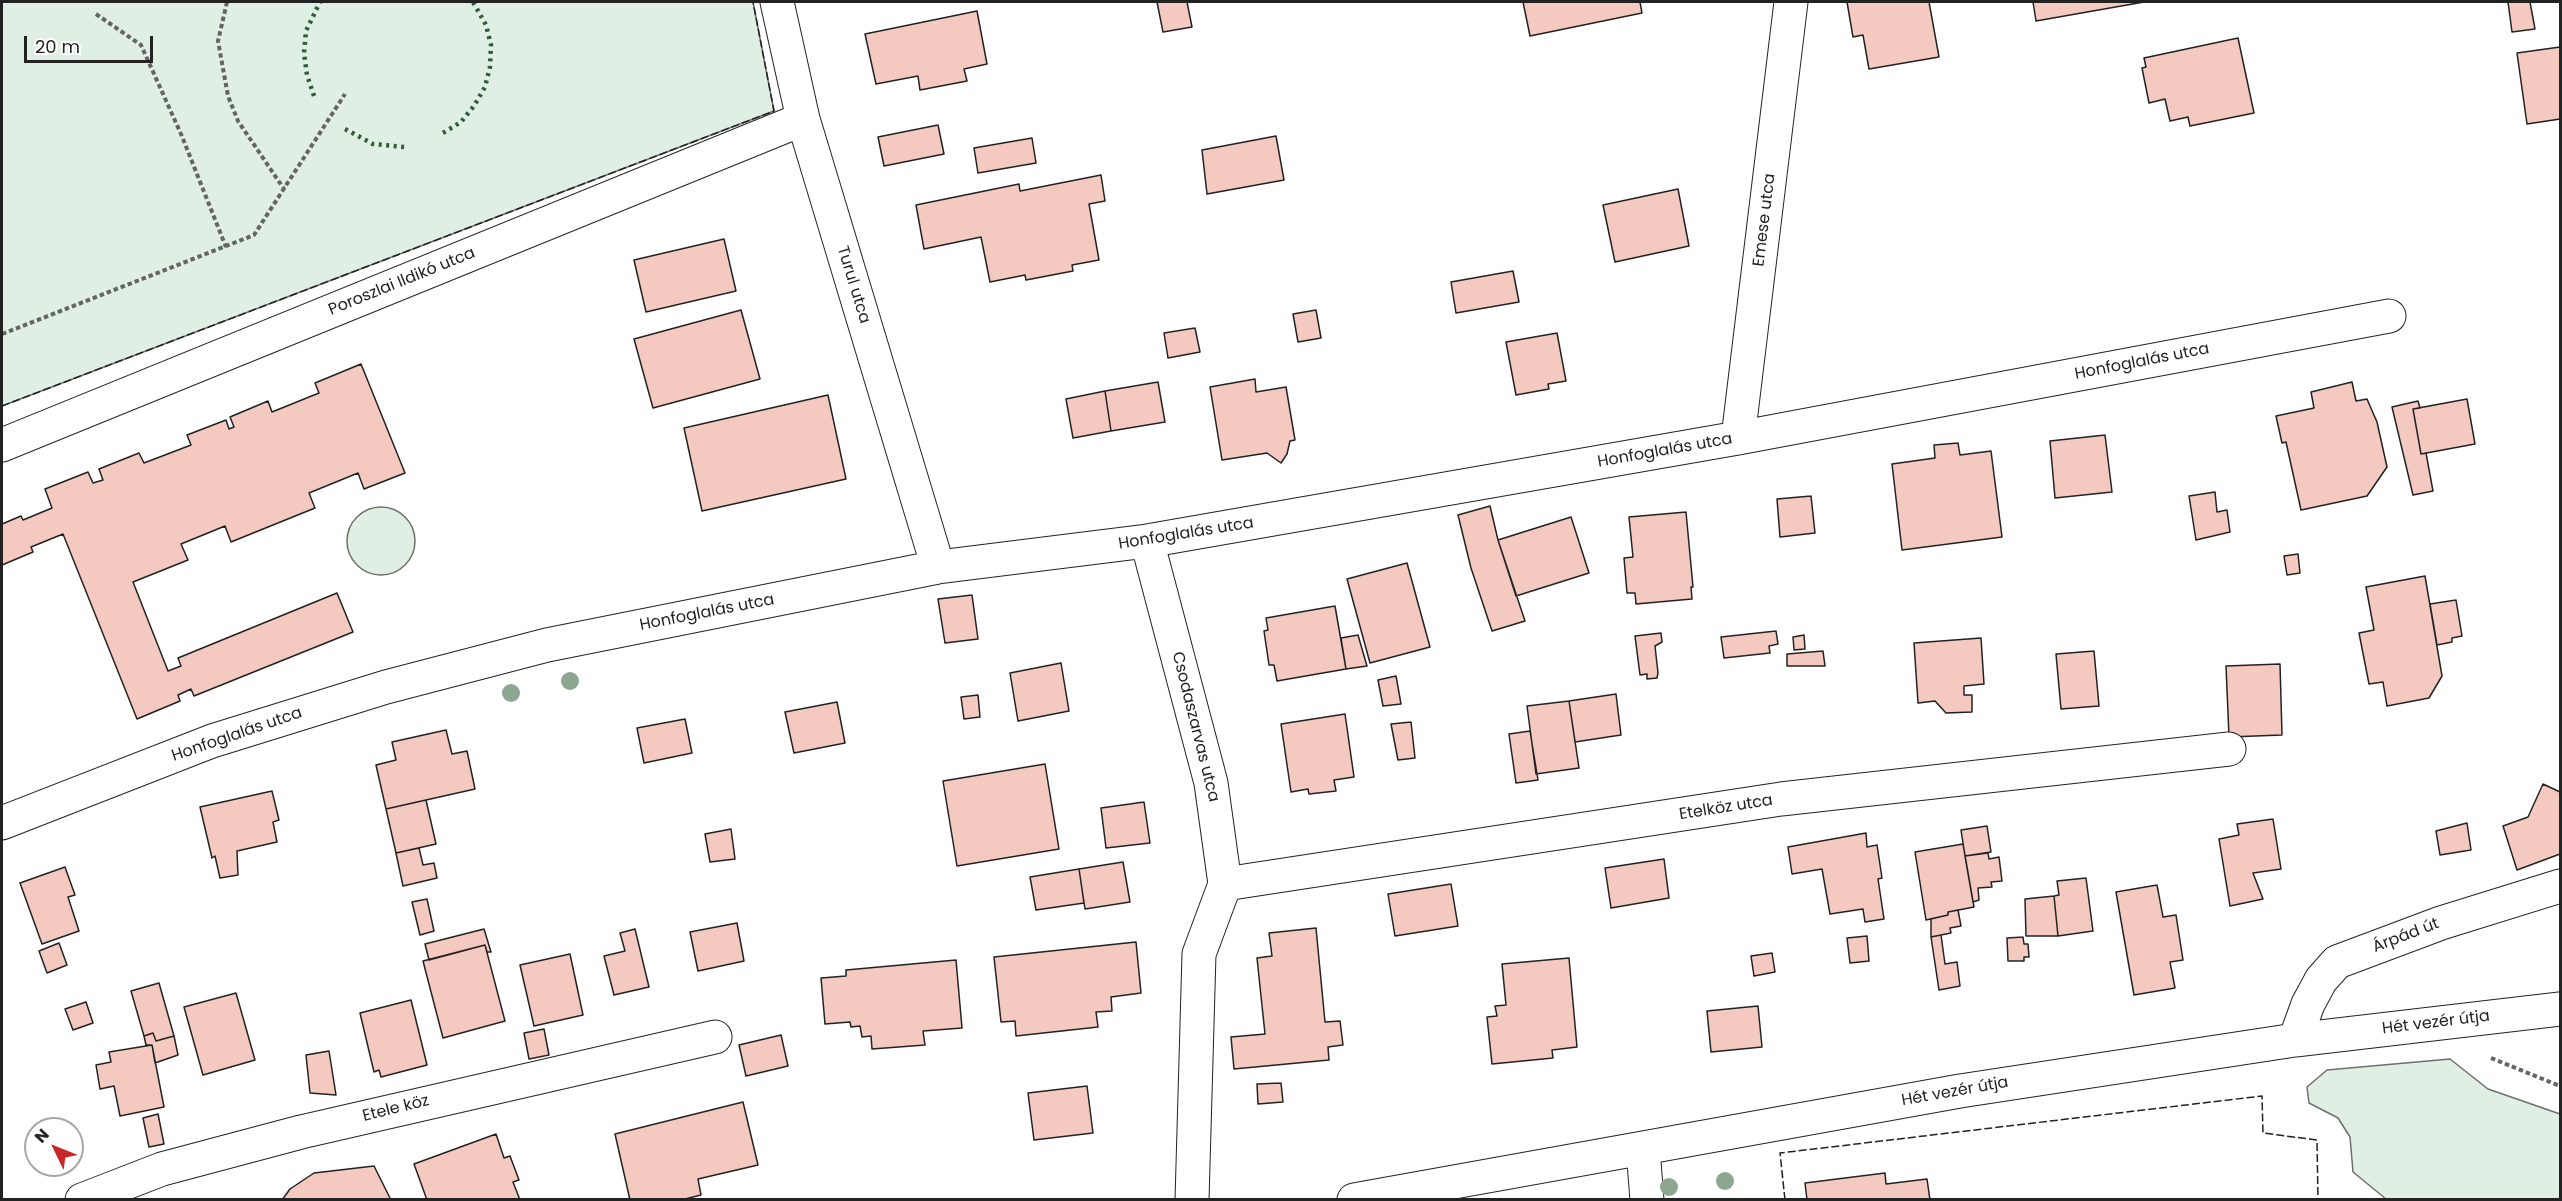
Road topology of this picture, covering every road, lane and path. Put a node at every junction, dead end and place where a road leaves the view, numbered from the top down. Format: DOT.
graph roads {
  1 [pos="227,2"];
  2 [pos="777,2"];
  3 [pos="1791,2"];
  4 [pos="96,14"];
  5 [pos="345,94"];
  6 [pos="803,119"];
  7 [pos="284,189"];
  8 [pos="226,247"];
  9 [pos="2389,316"];
  10 [pos="2,334"];
  11 [pos="1738,438"];
  12 [pos="2,445"];
  13 [pos="1146,541"];
  14 [pos="938,567"];
  15 [pos="2229,749"];
  16 [pos="2,823"];
  17 [pos="1225,884"];
  18 [pos="2560,886"];
  19 [pos="2560,1009"];
  20 [pos="2479,1018"];
  21 [pos="715,1037"];
  22 [pos="2295,1040"];
  23 [pos="2560,1086"];
  24 [pos="1643,1149"];
  25 [pos="82,1200"];
  26 [pos="1192,1200"];
  27 [pos="1354,1200"];
  28 [pos="1647,1200"];
  1 -- 7 [label="path"];
  2 -- 6 [label="street, Turul utca"];
  3 -- 11 [label="street, Emese utca"];
  4 -- 8 [label="path"];
  5 -- 7 [label="path"];
  6 -- 12 [label="street, Poroszlai Ildikó utca"];
  6 -- 14 [label="street, Turul utca"];
  7 -- 8 [label="path"];
  8 -- 10 [label="path"];
  9 -- 11 [label="street, Honfoglalás utca"];
  11 -- 13 [label="street, Honfoglalás utca"];
  13 -- 14 [label="street, Honfoglalás utca"];
  13 -- 17 [label="street, Csodaszarvas utca"];
  14 -- 16 [label="street, Honfoglalás utca"];
  15 -- 17 [label="street, Etelköz utca"];
  17 -- 26 [label="street, Csodaszarvas utca"];
  18 -- 22 [label="street, Árpád út"];
  19 -- 20 [label="street, Hét vezér útja"];
  20 -- 22 [label="street, Hét vezér útja"];
  20 -- 23 [label="path"];
  21 -- 25 [label="street, Etele köz"];
  22 -- 24 [label="street, Hét vezér útja"];
  24 -- 27 [label="street, Hét vezér útja"];
  24 -- 28 [label="street"];
}
